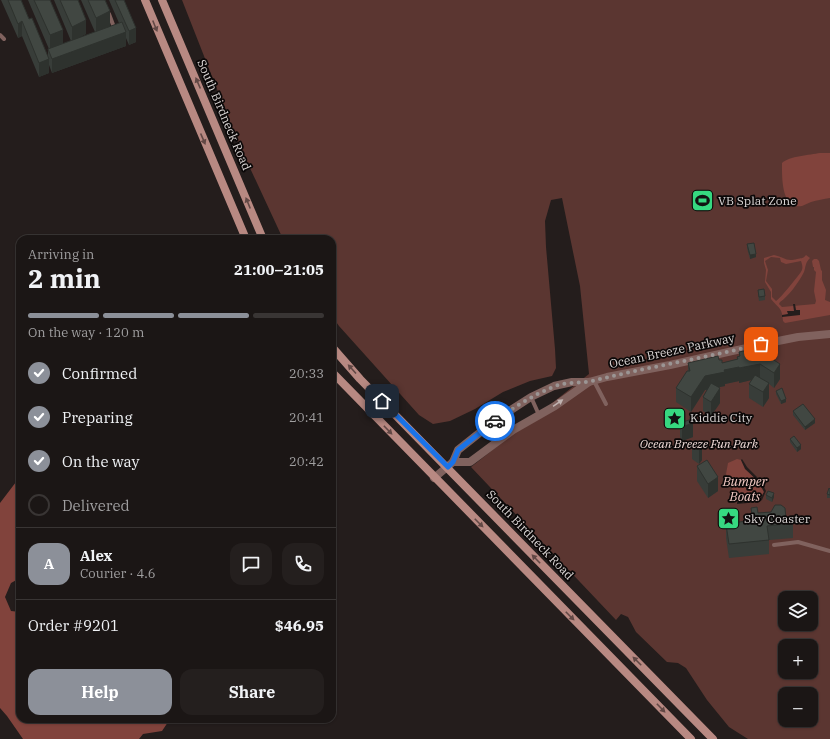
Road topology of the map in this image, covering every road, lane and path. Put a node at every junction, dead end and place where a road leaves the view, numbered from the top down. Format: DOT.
graph roads {
  1 [pos="145,0"];
  2 [pos="162,0"];
  3 [pos="106,7"];
  4 [pos="110,35"];
  5 [pos="244,235"];
  6 [pos="261,235"];
  7 [pos="830,334"];
  8 [pos="336,352"];
  9 [pos="336,376"];
  10 [pos="591,381"];
  11 [pos="531,397"];
  12 [pos="606,404"];
  13 [pos="539,414"];
  14 [pos="450,464"];
  15 [pos="434,478"];
  16 [pos="774,545"];
  17 [pos="830,551"];
  18 [pos="691,739"];
  19 [pos="713,739"];
  1 -- 5 [label="main road, one-way"];
  6 -- 2 [label="main road, South Birdneck Road, one-way"];
  3 -- 4 [label="lane"];
  7 -- 10 [label="street, Ocean Breeze Parkway"];
  14 -- 8 [label="main road, South Birdneck Road, one-way"];
  9 -- 15 [label="main road, one-way"];
  10 -- 11 [label="street, Ocean Breeze Parkway"];
  10 -- 12 [label="lane"];
  13 -- 10 [label="street, Ocean Breeze Parkway, one-way"];
  11 -- 13 [label="lane"];
  11 -- 14 [label="street, Ocean Breeze Parkway"];
  13 -- 14 [label="street, Ocean Breeze Parkway"];
  14 -- 15 [label="street, Ocean Breeze Parkway"];
  19 -- 14 [label="main road, South Birdneck Road, one-way"];
  15 -- 18 [label="main road, one-way"];
  16 -- 17 [label="lane"];
}
